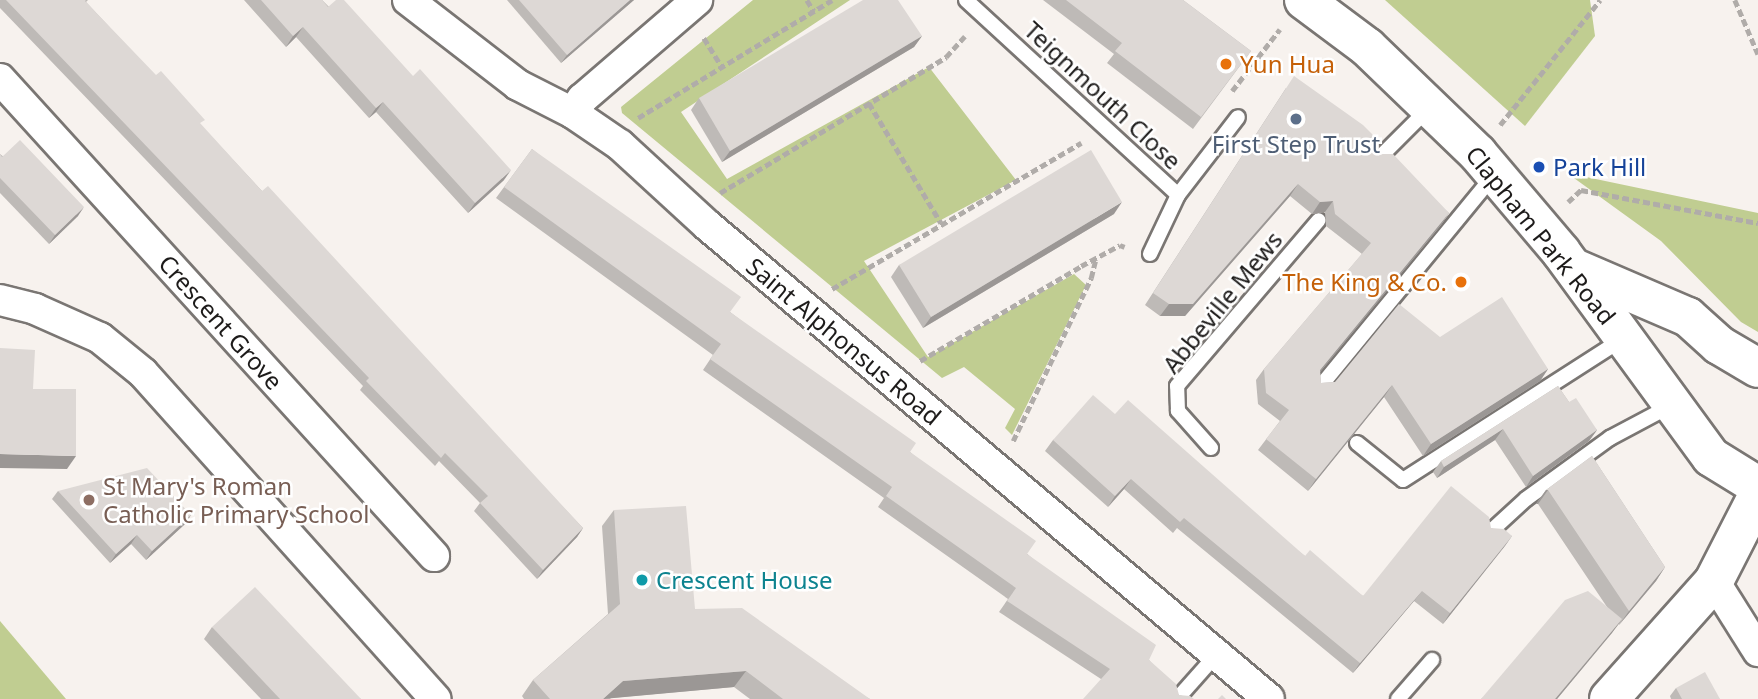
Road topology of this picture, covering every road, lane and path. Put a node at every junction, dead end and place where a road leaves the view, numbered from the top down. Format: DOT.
graph roads {
  1 [pos="408,0"];
  2 [pos="807,0"];
  3 [pos="832,0"];
  4 [pos="966,0"];
  5 [pos="1600,0"];
  6 [pos="1735,0"];
  7 [pos="814,11"];
  8 [pos="1294,11"];
  9 [pos="698,14"];
  10 [pos="981,14"];
  11 [pos="1758,54"];
  12 [pos="722,67"];
  13 [pos="3,86"];
  14 [pos="869,103"];
  15 [pos="1429,107"];
  16 [pos="573,113"];
  17 [pos="1238,117"];
  18 [pos="629,125"];
  19 [pos="1106,129"];
  20 [pos="1378,159"];
  21 [pos="1487,164"];
  22 [pos="1178,195"];
  23 [pos="715,199"];
  24 [pos="1319,220"];
  25 [pos="941,223"];
  26 [pos="1758,223"];
  27 [pos="1541,228"];
  28 [pos="1150,254"];
  29 [pos="1097,258"];
  30 [pos="1572,268"];
  31 [pos="827,295"];
  32 [pos="0,300"];
  33 [pos="1625,337"];
  34 [pos="912,368"];
  35 [pos="1758,368"];
  36 [pos="1319,388"];
  37 [pos="1673,404"];
  38 [pos="1357,443"];
  39 [pos="1211,448"];
  40 [pos="1008,451"];
  41 [pos="1758,486"];
  42 [pos="1758,495"];
  43 [pos="1490,532"];
  44 [pos="434,556"];
  45 [pos="1714,581"];
  46 [pos="1758,649"];
  47 [pos="1216,655"];
  48 [pos="1432,660"];
  49 [pos="435,699"];
  50 [pos="1177,699"];
  51 [pos="1269,699"];
  52 [pos="1398,699"];
  53 [pos="1609,699"];
  1 -- 16 [label="street, Saint Alphonsus Road"];
  2 -- 7 [label="path"];
  3 -- 7 [label="path"];
  4 -- 10 [label="lane, Teignmouth Close"];
  5 -- 21 [label="path"];
  6 -- 11 [label="path"];
  7 -- 12 [label="path"];
  8 -- 15 [label="main road, Clapham Park Road"];
  8 -- 17 [label="path"];
  9 -- 12 [label="path"];
  9 -- 16 [label="street"];
  10 -- 14 [label="path"];
  10 -- 19 [label="lane, Teignmouth Close"];
  12 -- 18 [label="path"];
  13 -- 44 [label="street, Crescent Grove"];
  14 -- 23 [label="path"];
  14 -- 25 [label="path"];
  15 -- 20 [label="lane"];
  15 -- 21 [label="main road, Clapham Park Road"];
  16 -- 47 [label="street, Saint Alphonsus Road"];
  17 -- 22 [label="lane, Teignmouth Close"];
  19 -- 22 [label="lane, Teignmouth Close"];
  19 -- 25 [label="path"];
  21 -- 27 [label="main road, Clapham Park Road"];
  21 -- 36 [label="lane"];
  22 -- 28 [label="lane, Teignmouth Close"];
  24 -- 39 [label="lane, Abbeville Mews"];
  25 -- 31 [label="path"];
  26 -- 27 [label="path"];
  27 -- 30 [label="main road, Clapham Park Road"];
  28 -- 29 [label="path"];
  29 -- 34 [label="path"];
  29 -- 40 [label="path"];
  30 -- 33 [label="main road, Clapham Park Road"];
  30 -- 35 [label="main road"];
  32 -- 49 [label="street"];
  33 -- 37 [label="main road, Clapham Park Road"];
  33 -- 38 [label="lane"];
  37 -- 41 [label="main road, Clapham Park Road"];
  37 -- 43 [label="lane"];
  42 -- 45 [label="main road"];
  45 -- 46 [label="street"];
  45 -- 53 [label="main road"];
  47 -- 50 [label="lane"];
  47 -- 51 [label="street, Saint Alphonsus Road"];
  48 -- 52 [label="lane"];
}
